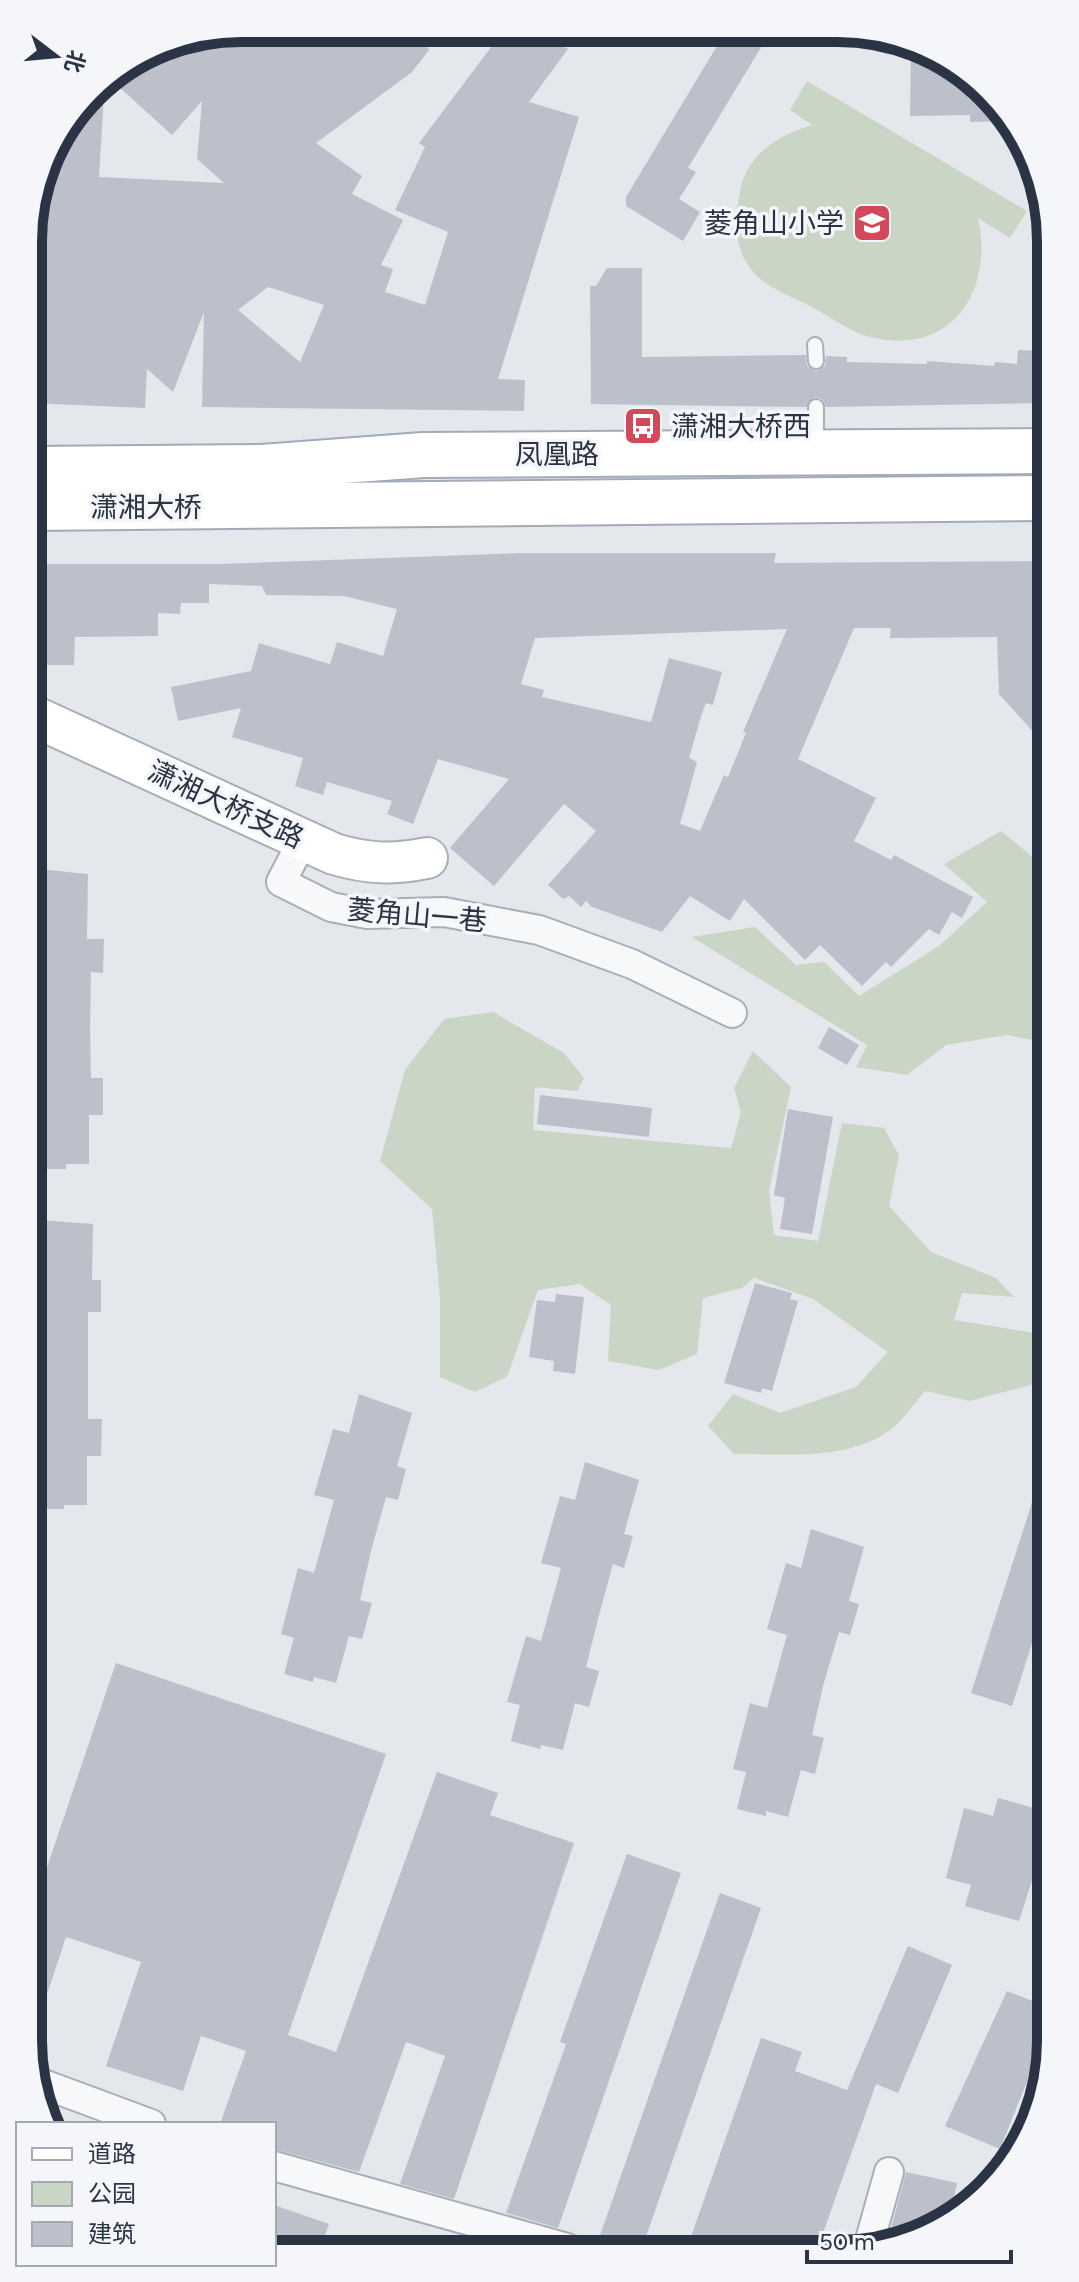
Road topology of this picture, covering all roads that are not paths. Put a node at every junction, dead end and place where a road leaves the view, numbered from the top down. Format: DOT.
graph roads {
  1 [pos="815,345"];
  2 [pos="816,361"];
  3 [pos="816,407"];
  4 [pos="1037,451"];
  5 [pos="816,452"];
  6 [pos="42,470"];
  7 [pos="262,487"];
  8 [pos="103,495"];
  9 [pos="42,497"];
  10 [pos="1037,498"];
  11 [pos="42,507"];
  12 [pos="42,720"];
  13 [pos="303,840"];
  14 [pos="427,858"];
  15 [pos="732,1013"];
  16 [pos="48,2086"];
  17 [pos="146,2122"];
  18 [pos="276,2167"];
  19 [pos="889,2172"];
  20 [pos="871,2237"];
  21 [pos="538,2240"];
  1 -- 2 [label="lane"];
  3 -- 5 [label="lane"];
  4 -- 5 [label="main road, 凤凰路"];
  5 -- 7 [label="main road, 凤凰路"];
  6 -- 7 [label="main road, 潇湘大桥"];
  7 -- 10 [label="main road, 凤凰路"];
  7 -- 11 [label="main road, 潇湘大桥"];
  8 -- 9 [label="street"];
  12 -- 13 [label="street, 潇湘大桥支路"];
  13 -- 14 [label="street, 潇湘大桥支路"];
  13 -- 15 [label="street, 菱角山一巷"];
  16 -- 17 [label="street"];
  18 -- 21 [label="street"];
  19 -- 20 [label="street"];
}
